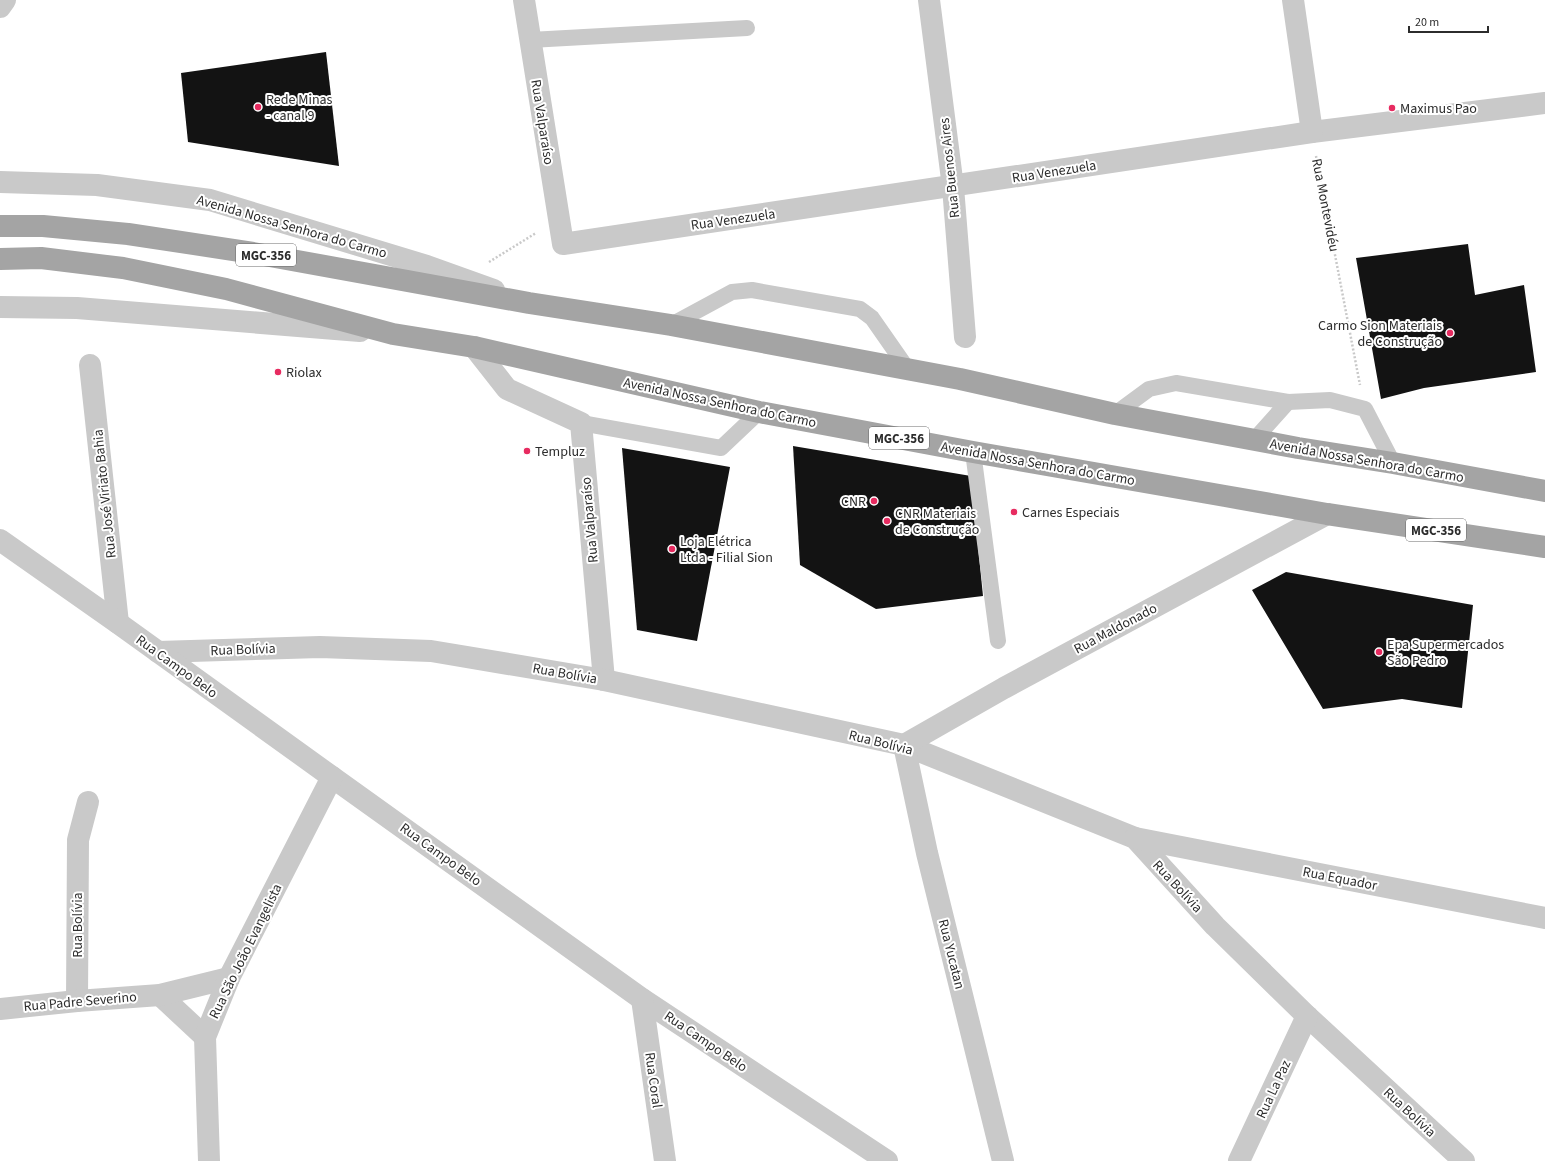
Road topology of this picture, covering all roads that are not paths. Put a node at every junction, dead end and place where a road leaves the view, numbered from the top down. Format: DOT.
graph roads {
  1 [pos="5,0"];
  2 [pos="524,0"];
  3 [pos="928,0"];
  4 [pos="1294,0"];
  5 [pos="0,7"];
  6 [pos="747,28"];
  7 [pos="530,40"];
  8 [pos="1545,103"];
  9 [pos="1312,132"];
  10 [pos="0,182"];
  11 [pos="953,186"];
  12 [pos="0,226"];
  13 [pos="563,244"];
  14 [pos="0,259"];
  15 [pos="529,303"];
  16 [pos="0,307"];
  17 [pos="671,325"];
  18 [pos="393,334"];
  19 [pos="965,337"];
  20 [pos="474,347"];
  21 [pos="90,365"];
  22 [pos="909,371"];
  23 [pos="1288,402"];
  24 [pos="759,412"];
  25 [pos="1116,414"];
  26 [pos="581,423"];
  27 [pos="1254,440"];
  28 [pos="973,452"];
  29 [pos="1393,463"];
  30 [pos="1545,491"];
  31 [pos="1327,514"];
  32 [pos="0,540"];
  33 [pos="1545,547"];
  34 [pos="118,622"];
  35 [pos="998,641"];
  36 [pos="158,652"];
  37 [pos="604,680"];
  38 [pos="904,745"];
  39 [pos="332,777"];
  40 [pos="88,802"];
  41 [pos="1135,838"];
  42 [pos="1545,918"];
  43 [pos="229,978"];
  44 [pos="160,995"];
  45 [pos="642,999"];
  46 [pos="77,1001"];
  47 [pos="0,1009"];
  48 [pos="1307,1016"];
  49 [pos="205,1038"];
  50 [pos="209,1161"];
  51 [pos="665,1161"];
  52 [pos="887,1161"];
  53 [pos="1003,1161"];
  54 [pos="1239,1161"];
  55 [pos="1464,1161"];
  1 -- 5 [label="street"];
  2 -- 7 [label="street, Rua Valparaíso"];
  3 -- 11 [label="street, Rua Buenos Aires"];
  4 -- 9 [label="street"];
  6 -- 7 [label="lane"];
  7 -- 13 [label="street, Rua Valparaíso"];
  8 -- 9 [label="street, Rua Venezuela"];
  9 -- 11 [label="street, Rua Venezuela"];
  10 -- 15 [label="street, Avenida Nossa Senhora do Carmo / MGC-356"];
  11 -- 13 [label="street, Rua Venezuela"];
  11 -- 19 [label="street, Rua Buenos Aires"];
  12 -- 15 [label="main road, Avenida Nossa Senhora do Carmo / MGC-356"];
  14 -- 18 [label="main road, Avenida Nossa Senhora do Carmo / MGC-356"];
  15 -- 17 [label="main road, Avenida Nossa Senhora do Carmo / MGC-356"];
  16 -- 18 [label="street, Avenida Nossa Senhora do Carmo / MGC-356"];
  17 -- 22 [label="main road, Avenida Nossa Senhora do Carmo / MGC-356"];
  17 -- 22 [label="lane"];
  18 -- 20 [label="main road, Avenida Nossa Senhora do Carmo / MGC-356"];
  20 -- 24 [label="main road, Avenida Nossa Senhora do Carmo / MGC-356"];
  20 -- 26 [label="street"];
  21 -- 34 [label="street, Rua José Viriato Bahia"];
  22 -- 25 [label="main road, Avenida Nossa Senhora do Carmo / MGC-356"];
  23 -- 25 [label="lane"];
  23 -- 27 [label="lane"];
  23 -- 29 [label="lane"];
  24 -- 26 [label="lane"];
  24 -- 28 [label="main road, Avenida Nossa Senhora do Carmo / MGC-356"];
  25 -- 27 [label="main road, Avenida Nossa Senhora do Carmo / MGC-356"];
  26 -- 37 [label="street, Rua Valparaíso"];
  27 -- 29 [label="main road, Avenida Nossa Senhora do Carmo / MGC-356"];
  28 -- 31 [label="main road, Avenida Nossa Senhora do Carmo / MGC-356"];
  28 -- 35 [label="lane"];
  29 -- 30 [label="main road, Avenida Nossa Senhora do Carmo / MGC-356"];
  31 -- 33 [label="main road, Avenida Nossa Senhora do Carmo / MGC-356"];
  31 -- 38 [label="street, Rua Maldonado"];
  32 -- 34 [label="street, Rua Campo Belo"];
  34 -- 36 [label="street, Rua Campo Belo"];
  36 -- 37 [label="street, Rua Bolívia"];
  36 -- 39 [label="street, Rua Campo Belo"];
  37 -- 38 [label="street, Rua Bolívia"];
  38 -- 41 [label="street, Rua Bolívia"];
  38 -- 53 [label="street, Rua Yucatan"];
  39 -- 43 [label="street, Rua São João Evangelista"];
  39 -- 45 [label="street, Rua Campo Belo"];
  40 -- 46 [label="street, Rua Bolívia"];
  41 -- 42 [label="street, Rua Equador"];
  41 -- 48 [label="street, Rua Bolívia"];
  43 -- 44 [label="street, Rua Padre Severino"];
  43 -- 49 [label="street, Rua São João Evangelista"];
  44 -- 46 [label="street, Rua Padre Severino"];
  44 -- 49 [label="street"];
  45 -- 51 [label="street, Rua Coral"];
  45 -- 52 [label="street, Rua Campo Belo"];
  46 -- 47 [label="street, Rua Padre Severino"];
  48 -- 54 [label="street, Rua La Paz"];
  48 -- 55 [label="street, Rua Bolívia"];
  49 -- 50 [label="street, Rua São João Evangelista"];
}
